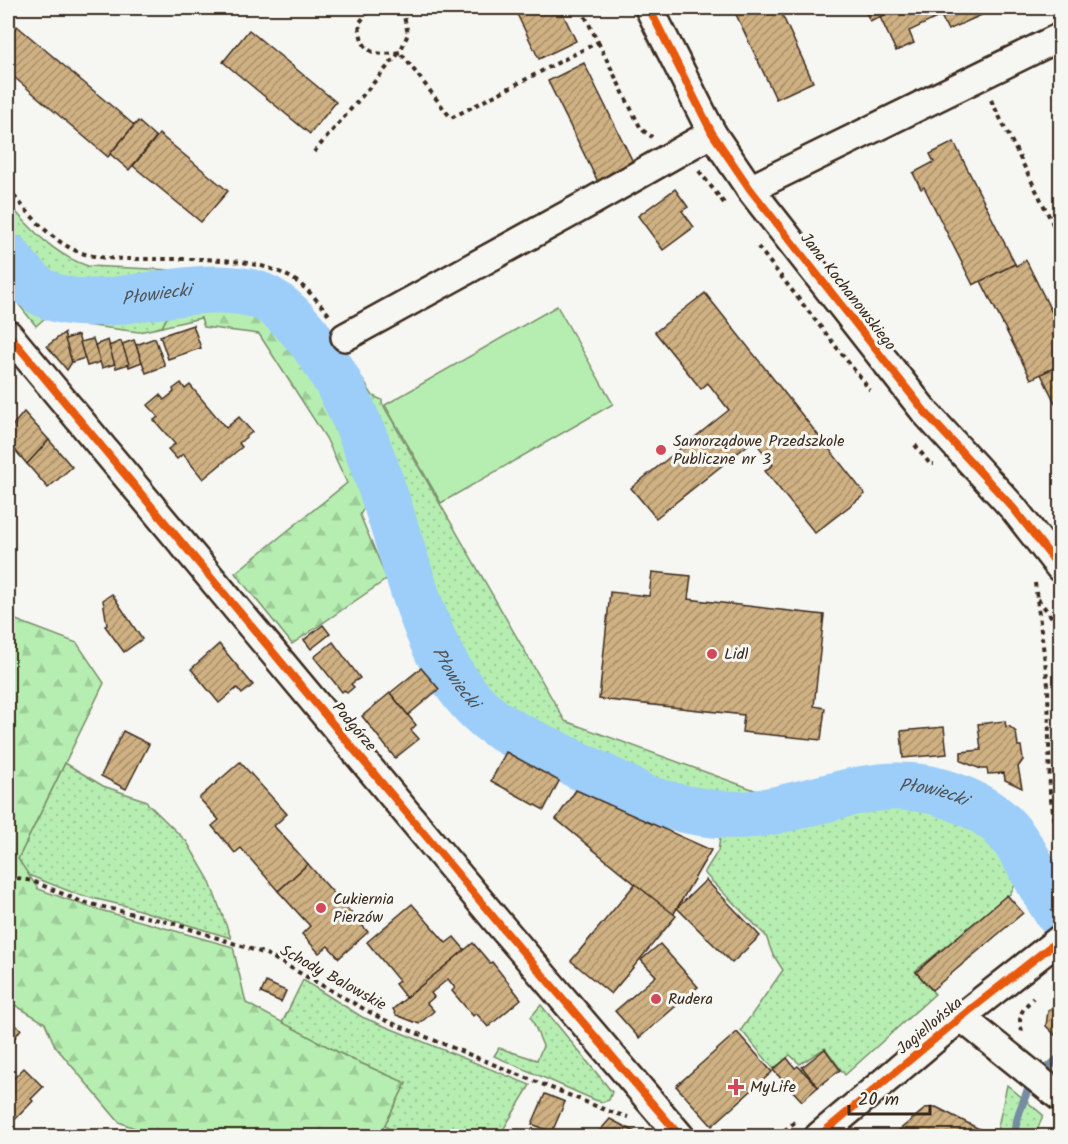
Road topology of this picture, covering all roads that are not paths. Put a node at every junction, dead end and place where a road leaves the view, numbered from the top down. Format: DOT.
graph roads {
  1 [pos="649,8"];
  2 [pos="1060,38"];
  3 [pos="712,133"];
  4 [pos="750,189"];
  5 [pos="8,334"];
  6 [pos="345,337"];
  7 [pos="1060,568"];
  8 [pos="1054,945"];
  9 [pos="960,1017"];
  10 [pos="1056,1093"];
  11 [pos="680,1137"];
  12 [pos="819,1137"];
  1 -- 3 [label="street, Jana Kochanowskiego"];
  2 -- 4 [label="street"];
  3 -- 4 [label="street, Jana Kochanowskiego"];
  3 -- 6 [label="street"];
  4 -- 7 [label="street, Jana Kochanowskiego"];
  5 -- 11 [label="street, Podgórze"];
  8 -- 9 [label="street, Jagiellońska"];
  9 -- 10 [label="street"];
  9 -- 12 [label="street, Jagiellońska"];
}
